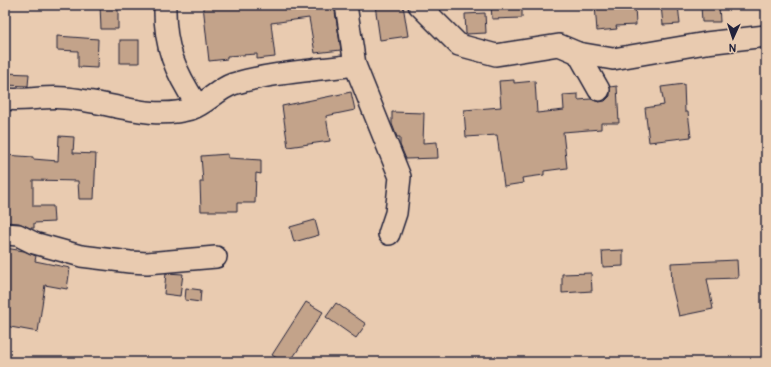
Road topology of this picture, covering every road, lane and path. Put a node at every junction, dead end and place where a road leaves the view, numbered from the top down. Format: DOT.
graph roads {
  1 [pos="164,5"];
  2 [pos="346,5"];
  3 [pos="419,5"];
  4 [pos="766,36"];
  5 [pos="578,53"];
  6 [pos="356,65"];
  7 [pos="599,90"];
  8 [pos="5,99"];
  9 [pos="197,105"];
  10 [pos="5,234"];
  11 [pos="390,234"];
  12 [pos="216,257"];
  1 -- 9 [label="street"];
  2 -- 6 [label="street"];
  3 -- 5 [label="street"];
  4 -- 5 [label="street"];
  5 -- 7 [label="street"];
  6 -- 9 [label="street"];
  6 -- 11 [label="street"];
  8 -- 9 [label="street"];
  10 -- 12 [label="street"];
}
